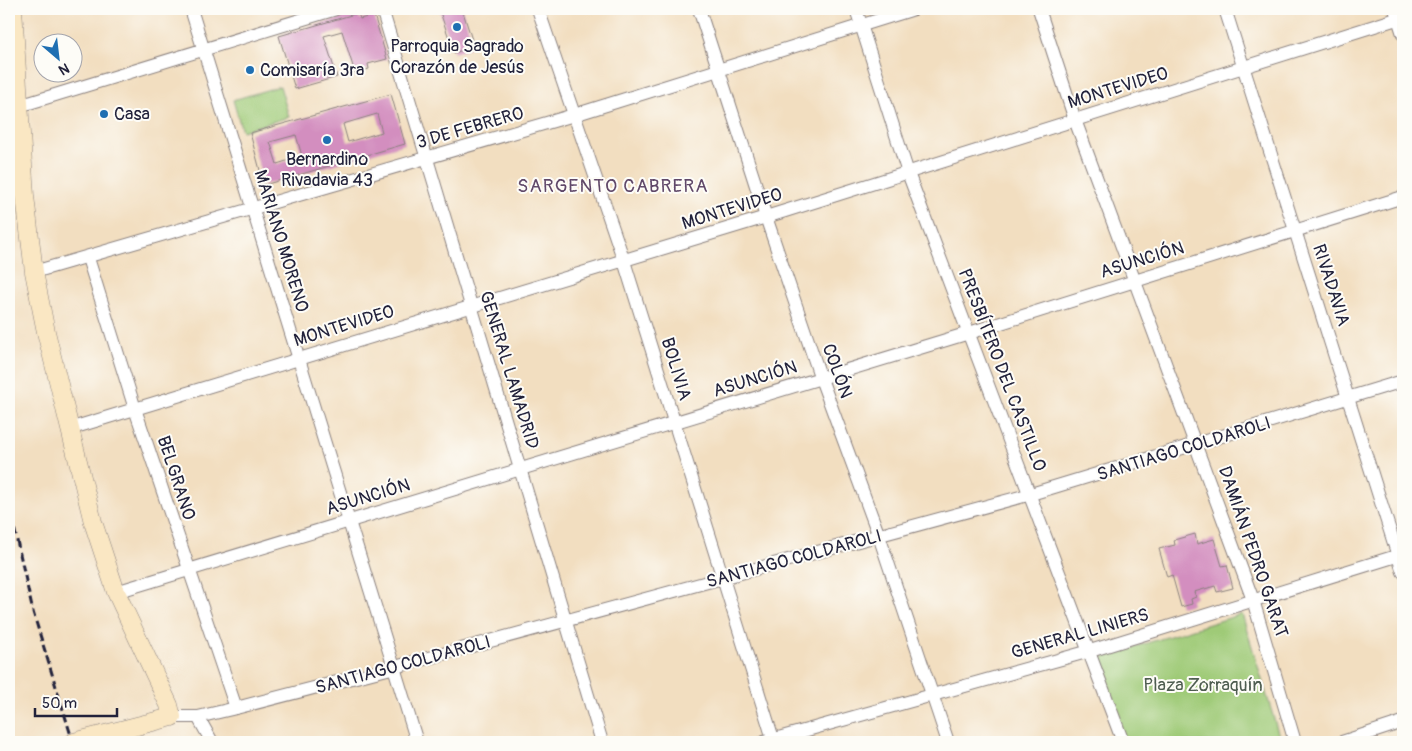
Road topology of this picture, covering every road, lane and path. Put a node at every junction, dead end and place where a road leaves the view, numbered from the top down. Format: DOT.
graph roads {
  1 [pos="14,9"];
  2 [pos="24,9"];
  3 [pos="191,9"];
  4 [pos="336,9"];
  5 [pos="382,9"];
  6 [pos="538,9"];
  7 [pos="699,9"];
  8 [pos="856,9"];
  9 [pos="914,9"];
  10 [pos="1039,9"];
  11 [pos="1225,9"];
  12 [pos="1399,15"];
  13 [pos="861,26"];
  14 [pos="1403,34"];
  15 [pos="204,50"];
  16 [pos="1244,67"];
  17 [pos="718,70"];
  18 [pos="23,102"];
  19 [pos="574,115"];
  20 [pos="1075,120"];
  21 [pos="427,159"];
  22 [pos="908,173"];
  23 [pos="1403,197"];
  24 [pos="252,209"];
  25 [pos="766,217"];
  26 [pos="1295,230"];
  27 [pos="88,258"];
  28 [pos="624,261"];
  29 [pos="40,271"];
  30 [pos="1134,280"];
  31 [pos="472,305"];
  32 [pos="969,333"];
  33 [pos="298,358"];
  34 [pos="820,376"];
  35 [pos="1403,381"];
  36 [pos="1349,399"];
  37 [pos="135,410"];
  38 [pos="674,422"];
  39 [pos="74,427"];
  40 [pos="1196,446"];
  41 [pos="520,469"];
  42 [pos="1031,494"];
  43 [pos="348,521"];
  44 [pos="879,536"];
  45 [pos="1401,554"];
  46 [pos="188,571"];
  47 [pos="1403,572"];
  48 [pos="723,579"];
  49 [pos="121,590"];
  50 [pos="1253,600"];
  51 [pos="566,621"];
  52 [pos="1090,651"];
  53 [pos="395,667"];
  54 [pos="932,694"];
  55 [pos="236,708"];
  56 [pos="198,717"];
  57 [pos="176,718"];
  58 [pos="1403,722"];
  59 [pos="770,741"];
  60 [pos="74,742"];
  61 [pos="116,742"];
  62 [pos="212,742"];
  63 [pos="417,742"];
  64 [pos="602,742"];
  65 [pos="948,742"];
  66 [pos="1123,742"];
  67 [pos="1295,742"];
  68 [pos="1342,742"];
  1 -- 18 [label="main road"];
  2 -- 18 [label="main road"];
  3 -- 15 [label="street, MARIANO MORENO"];
  4 -- 15 [label="street"];
  5 -- 21 [label="street, GENERAL LAMADRID"];
  6 -- 19 [label="street, BOLIVIA"];
  7 -- 17 [label="street, COLÓN"];
  8 -- 13 [label="street, PRESBÍTERO DEL CASTILLO"];
  9 -- 13 [label="street, 3 DE FEBRERO"];
  10 -- 20 [label="street, DAMIÁN PEDRO GARAT"];
  11 -- 16 [label="street, RIVADAVIA"];
  12 -- 14 [label="street"];
  12 -- 16 [label="street, MONTEVIDEO"];
  13 -- 17 [label="street, 3 DE FEBRERO"];
  13 -- 22 [label="street, PRESBÍTERO DEL CASTILLO"];
  15 -- 18 [label="street"];
  15 -- 24 [label="street, MARIANO MORENO"];
  16 -- 20 [label="street, MONTEVIDEO"];
  16 -- 26 [label="street, RIVADAVIA"];
  17 -- 19 [label="street, 3 DE FEBRERO"];
  17 -- 25 [label="street, COLÓN"];
  18 -- 29 [label="main road"];
  19 -- 21 [label="street, 3 DE FEBRERO"];
  19 -- 28 [label="street, BOLIVIA"];
  20 -- 22 [label="street, MONTEVIDEO"];
  20 -- 30 [label="street, DAMIÁN PEDRO GARAT"];
  21 -- 24 [label="street, 3 DE FEBRERO"];
  21 -- 31 [label="street, GENERAL LAMADRID"];
  22 -- 25 [label="street, MONTEVIDEO"];
  22 -- 32 [label="street, PRESBÍTERO DEL CASTILLO"];
  23 -- 26 [label="street, ASUNCIÓN"];
  24 -- 27 [label="street, 3 DE FEBRERO"];
  24 -- 33 [label="street, MARIANO MORENO"];
  25 -- 28 [label="street, MONTEVIDEO"];
  25 -- 34 [label="street, COLÓN"];
  26 -- 30 [label="street, ASUNCIÓN"];
  26 -- 36 [label="street, RIVADAVIA"];
  27 -- 29 [label="street, 3 DE FEBRERO"];
  27 -- 37 [label="street, BELGRANO"];
  28 -- 31 [label="street, MONTEVIDEO"];
  28 -- 38 [label="street, BOLIVIA"];
  29 -- 39 [label="main road"];
  30 -- 32 [label="street, ASUNCIÓN"];
  30 -- 40 [label="street, DAMIÁN PEDRO GARAT"];
  31 -- 33 [label="street, MONTEVIDEO"];
  31 -- 41 [label="street, GENERAL LAMADRID"];
  32 -- 34 [label="street, ASUNCIÓN"];
  32 -- 42 [label="street, PRESBÍTERO DEL CASTILLO"];
  33 -- 37 [label="street, MONTEVIDEO"];
  33 -- 43 [label="street, MARIANO MORENO"];
  34 -- 38 [label="street, ASUNCIÓN"];
  34 -- 44 [label="street, COLÓN"];
  35 -- 36 [label="street, SANTIAGO COLDAROLI"];
  36 -- 40 [label="street, SANTIAGO COLDAROLI"];
  36 -- 45 [label="street, RIVADAVIA"];
  37 -- 39 [label="street, MONTEVIDEO"];
  37 -- 46 [label="street, BELGRANO"];
  38 -- 41 [label="street, ASUNCIÓN"];
  38 -- 48 [label="street, BOLIVIA"];
  39 -- 49 [label="main road"];
  40 -- 42 [label="street, SANTIAGO COLDAROLI"];
  40 -- 50 [label="street, DAMIÁN PEDRO GARAT"];
  41 -- 43 [label="street, ASUNCIÓN"];
  41 -- 51 [label="street, GENERAL LAMADRID"];
  42 -- 44 [label="street, SANTIAGO COLDAROLI"];
  42 -- 52 [label="street, PRESBÍTERO DEL CASTILLO"];
  43 -- 46 [label="street, ASUNCIÓN"];
  43 -- 53 [label="street, MARIANO MORENO"];
  44 -- 48 [label="street, SANTIAGO COLDAROLI"];
  44 -- 54 [label="street, COLÓN"];
  45 -- 47 [label="street, RIVADAVIA"];
  45 -- 50 [label="street, GENERAL LINIERS"];
  46 -- 49 [label="street, ASUNCIÓN"];
  46 -- 55 [label="street, BELGRANO"];
  48 -- 51 [label="street, SANTIAGO COLDAROLI"];
  48 -- 59 [label="street, BOLIVIA"];
  49 -- 57 [label="main road"];
  50 -- 52 [label="street, GENERAL LINIERS"];
  50 -- 67 [label="street, DAMIÁN PEDRO GARAT"];
  51 -- 53 [label="street, SANTIAGO COLDAROLI"];
  51 -- 64 [label="street, GENERAL LAMADRID"];
  52 -- 54 [label="street, GENERAL LINIERS"];
  52 -- 66 [label="street, PRESBÍTERO DEL CASTILLO"];
  53 -- 55 [label="street, SANTIAGO COLDAROLI"];
  53 -- 63 [label="street, MARIANO MORENO"];
  54 -- 59 [label="street, GENERAL LINIERS"];
  54 -- 65 [label="street, COLÓN"];
  55 -- 56 [label="street, SANTIAGO COLDAROLI"];
  56 -- 57 [label="street, SANTIAGO COLDAROLI"];
  56 -- 62 [label="street"];
  57 -- 60 [label="main road, SANTIAGO COLDAROLI"];
  57 -- 61 [label="main road, SANTIAGO COLDAROLI"];
  58 -- 68 [label="street"];
}
